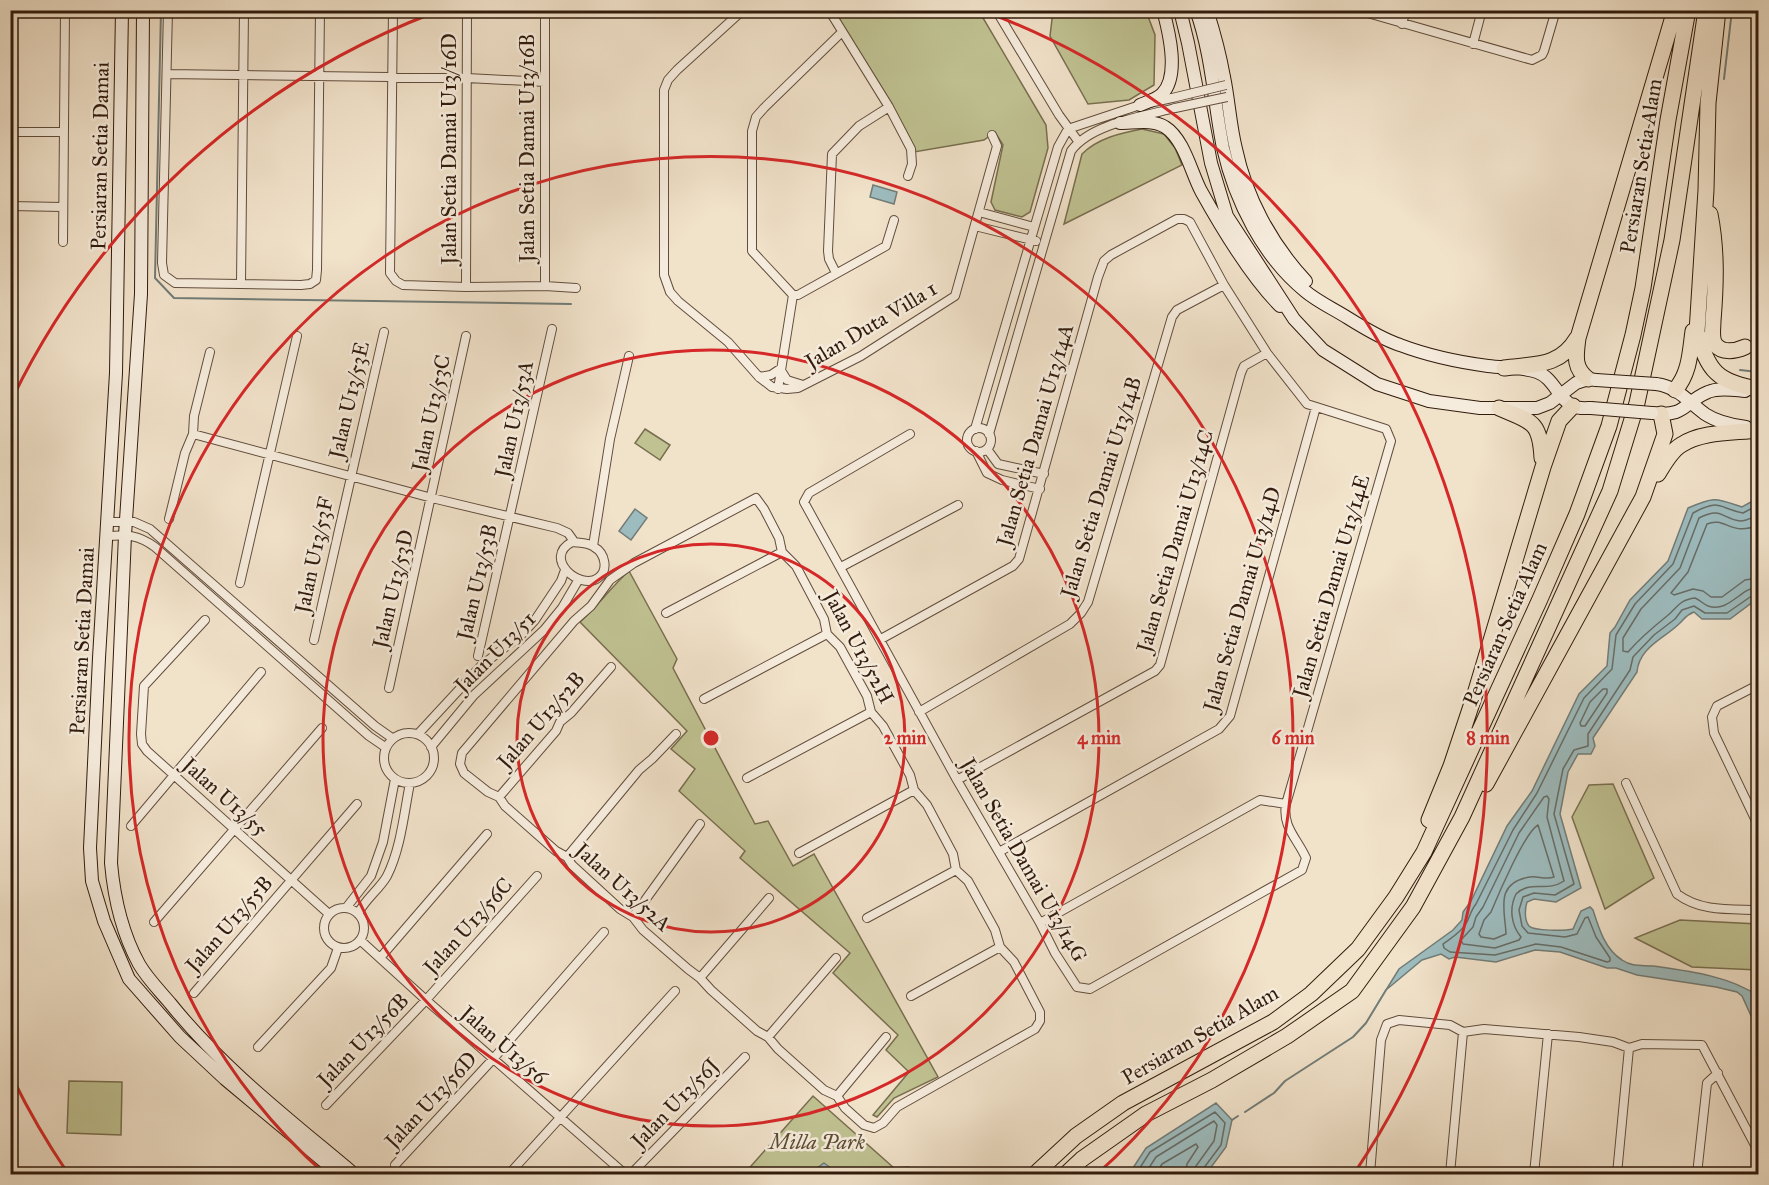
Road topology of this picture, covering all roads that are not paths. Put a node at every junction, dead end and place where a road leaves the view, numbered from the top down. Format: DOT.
graph roads {
  1 [pos="65,10"];
  2 [pos="122,10"];
  3 [pos="143,10"];
  4 [pos="168,10"];
  5 [pos="244,10"];
  6 [pos="320,10"];
  7 [pos="393,10"];
  8 [pos="467,10"];
  9 [pos="545,10"];
  10 [pos="743,10"];
  11 [pos="829,10"];
  12 [pos="996,10"];
  13 [pos="1163,10"];
  14 [pos="1180,10"];
  15 [pos="1196,10"];
  16 [pos="1207,10"];
  17 [pos="1357,10"];
  18 [pos="1406,10"];
  19 [pos="1482,10"];
  20 [pos="1556,10"];
  21 [pos="1675,10"];
  22 [pos="1688,10"];
  23 [pos="1706,10"];
  24 [pos="1718,10"];
  25 [pos="1402,24"];
  26 [pos="841,33"];
  27 [pos="1473,44"];
  28 [pos="167,74"];
  29 [pos="243,75"];
  30 [pos="320,77"];
  31 [pos="392,77"];
  32 [pos="467,78"];
  33 [pos="545,82"];
  34 [pos="1227,91"];
  35 [pos="1140,105"];
  36 [pos="889,107"];
  37 [pos="1120,123"];
  38 [pos="1068,129"];
  39 [pos="10,132"];
  40 [pos="63,132"];
  41 [pos="992,135"];
  42 [pos="1078,141"];
  43 [pos="908,176"];
  44 [pos="1706,190"];
  45 [pos="10,206"];
  46 [pos="63,207"];
  47 [pos="979,212"];
  48 [pos="894,220"];
  49 [pos="975,226"];
  50 [pos="1034,227"];
  51 [pos="1030,241"];
  52 [pos="1045,241"];
  53 [pos="63,242"];
  54 [pos="836,273"];
  55 [pos="241,284"];
  56 [pos="1224,285"];
  57 [pos="545,286"];
  58 [pos="466,287"];
  59 [pos="576,288"];
  60 [pos="793,295"];
  61 [pos="1699,295"];
  62 [pos="1327,305"];
  63 [pos="1294,319"];
  64 [pos="552,329"];
  65 [pos="384,332"];
  66 [pos="297,336"];
  67 [pos="466,336"];
  68 [pos="1578,338"];
  69 [pos="1745,348"];
  70 [pos="210,352"];
  71 [pos="1267,353"];
  72 [pos="629,356"];
  73 [pos="1504,368"];
  74 [pos="780,369"];
  75 [pos="759,377"];
  76 [pos="1592,380"];
  77 [pos="804,386"];
  78 [pos="778,389"];
  79 [pos="1675,390"];
  80 [pos="1758,390"];
  81 [pos="986,393"];
  82 [pos="1560,394"];
  83 [pos="1000,398"];
  84 [pos="1693,402"];
  85 [pos="1573,406"];
  86 [pos="1316,407"];
  87 [pos="1499,408"];
  88 [pos="1657,414"];
  89 [pos="975,429"];
  90 [pos="1758,430"];
  91 [pos="193,434"];
  92 [pos="910,434"];
  93 [pos="989,434"];
  94 [pos="987,448"];
  95 [pos="976,451"];
  96 [pos="270,456"];
  97 [pos="1543,467"];
  98 [pos="1044,474"];
  99 [pos="350,476"];
  100 [pos="1040,489"];
  101 [pos="1643,497"];
  102 [pos="432,498"];
  103 [pos="958,505"];
  104 [pos="511,517"];
  105 [pos="169,519"];
  106 [pos="107,522"];
  107 [pos="126,522"];
  108 [pos="125,535"];
  109 [pos="106,536"];
  110 [pos="572,542"];
  111 [pos="593,546"];
  112 [pos="782,552"];
  113 [pos="841,567"];
  114 [pos="565,570"];
  115 [pos="603,573"];
  116 [pos="579,579"];
  117 [pos="610,580"];
  118 [pos="240,583"];
  119 [pos="666,613"];
  120 [pos="205,621"];
  121 [pos="827,634"];
  122 [pos="881,639"];
  123 [pos="314,640"];
  124 [pos="478,656"];
  125 [pos="611,667"];
  126 [pos="261,672"];
  127 [pos="1758,685"];
  128 [pos="389,688"];
  129 [pos="704,699"];
  130 [pos="871,712"];
  131 [pos="919,712"];
  132 [pos="321,728"];
  133 [pos="418,734"];
  134 [pos="676,734"];
  135 [pos="392,738"];
  136 [pos="386,747"];
  137 [pos="431,747"];
  138 [pos="173,775"];
  139 [pos="747,778"];
  140 [pos="395,779"];
  141 [pos="957,780"];
  142 [pos="410,783"];
  143 [pos="1626,783"];
  144 [pos="914,790"];
  145 [pos="499,797"];
  146 [pos="357,804"];
  147 [pos="1286,804"];
  148 [pos="1462,817"];
  149 [pos="700,824"];
  150 [pos="1758,825"];
  151 [pos="131,826"];
  152 [pos="234,830"];
  153 [pos="487,834"];
  154 [pos="999,852"];
  155 [pos="799,853"];
  156 [pos="567,857"];
  157 [pos="956,870"];
  158 [pos="537,876"];
  159 [pos="291,879"];
  160 [pos="1396,897"];
  161 [pos="769,898"];
  162 [pos="346,908"];
  163 [pos="1758,910"];
  164 [pos="329,914"];
  165 [pos="358,914"];
  166 [pos="633,917"];
  167 [pos="867,918"];
  168 [pos="154,922"];
  169 [pos="1040,923"];
  170 [pos="604,932"];
  171 [pos="360,940"];
  172 [pos="1000,947"];
  173 [pos="338,948"];
  174 [pos="380,958"];
  175 [pos="836,958"];
  176 [pos="700,978"];
  177 [pos="675,991"];
  178 [pos="194,993"];
  179 [pos="910,996"];
  180 [pos="426,1000"];
  181 [pos="1463,1032"];
  182 [pos="1548,1034"];
  183 [pos="768,1037"];
  184 [pos="886,1037"];
  185 [pos="258,1047"];
  186 [pos="1629,1048"];
  187 [pos="745,1057"];
  188 [pos="493,1059"];
  189 [pos="1718,1073"];
  190 [pos="950,1076"];
  191 [pos="837,1096"];
  192 [pos="326,1105"];
  193 [pos="560,1118"];
  194 [pos="1758,1150"];
  195 [pos="395,1165"];
  196 [pos="339,1174"];
  197 [pos="354,1174"];
  198 [pos="509,1174"];
  199 [pos="626,1174"];
  200 [pos="632,1174"];
  201 [pos="1035,1174"];
  202 [pos="1066,1174"];
  203 [pos="1370,1174"];
  204 [pos="1449,1174"];
  205 [pos="1534,1174"];
  206 [pos="1617,1174"];
  207 [pos="1697,1174"];
  1 -- 40 [label="street"];
  2 -- 106 [label="street, Persiaran Setia Damai"];
  3 -- 107 [label="street, Persiaran Setia Damai"];
  4 -- 28 [label="street"];
  5 -- 29 [label="street"];
  6 -- 30 [label="street"];
  7 -- 31 [label="street"];
  8 -- 32 [label="street, Jalan Setia Damai U13/16D"];
  9 -- 33 [label="street, Jalan Setia Damai U13/16B"];
  10 -- 75 [label="street"];
  11 -- 26 [label="street"];
  12 -- 38 [label="street"];
  13 -- 35 [label="street"];
  14 -- 63 [label="street"];
  15 -- 62 [label="street"];
  16 -- 34 [label="street"];
  17 -- 25 [label="street"];
  18 -- 25 [label="street"];
  19 -- 27 [label="street"];
  20 -- 27 [label="street"];
  21 -- 68 [label="highway"];
  22 -- 160 [label="highway, Persiaran Setia Alam"];
  23 -- 148 [label="highway, Persiaran Setia Alam"];
  24 -- 44 [label="highway"];
  25 -- 27 [label="street"];
  26 -- 36 [label="street"];
  26 -- 60 [label="street"];
  28 -- 29 [label="street"];
  28 -- 55 [label="street"];
  29 -- 30 [label="street"];
  29 -- 55 [label="street"];
  30 -- 31 [label="street"];
  30 -- 55 [label="street"];
  31 -- 32 [label="street"];
  31 -- 58 [label="street"];
  32 -- 33 [label="street"];
  32 -- 58 [label="street, Jalan Setia Damai U13/16D"];
  33 -- 57 [label="street, Jalan Setia Damai U13/16B"];
  34 -- 35 [label="street, bridge"];
  34 -- 37 [label="street, bridge"];
  34 -- 62 [label="street"];
  35 -- 38 [label="street"];
  36 -- 43 [label="street"];
  36 -- 54 [label="street"];
  37 -- 42 [label="street"];
  37 -- 63 [label="street"];
  38 -- 42 [label="street"];
  38 -- 50 [label="street"];
  39 -- 40 [label="street"];
  40 -- 46 [label="street"];
  41 -- 47 [label="street, Jalan Duta Villa 1"];
  42 -- 52 [label="street"];
  44 -- 61 [label="highway"];
  44 -- 69 [label="highway"];
  45 -- 46 [label="street"];
  46 -- 53 [label="street"];
  47 -- 49 [label="street, Jalan Duta Villa 1"];
  47 -- 50 [label="street"];
  48 -- 54 [label="street"];
  49 -- 51 [label="street"];
  49 -- 77 [label="street, Jalan Duta Villa 1"];
  50 -- 51 [label="street"];
  51 -- 52 [label="street"];
  51 -- 81 [label="street"];
  52 -- 83 [label="street"];
  54 -- 60 [label="street"];
  56 -- 71 [label="street"];
  56 -- 98 [label="street, Jalan Setia Damai U13/14A"];
  56 -- 131 [label="street, Jalan Setia Damai U13/14B"];
  57 -- 58 [label="street"];
  57 -- 59 [label="street"];
  60 -- 74 [label="street"];
  61 -- 79 [label="highway"];
  61 -- 80 [label="highway"];
  62 -- 73 [label="street"];
  63 -- 87 [label="street"];
  64 -- 104 [label="street, Jalan U13/53A"];
  65 -- 99 [label="street, Jalan U13/53E"];
  66 -- 96 [label="street"];
  67 -- 102 [label="street, Jalan U13/53C"];
  68 -- 73 [label="highway"];
  68 -- 76 [label="highway"];
  70 -- 91 [label="street"];
  71 -- 86 [label="street"];
  71 -- 141 [label="street, Jalan Setia Damai U13/14C"];
  72 -- 111 [label="street"];
  73 -- 82 [label="street"];
  74 -- 75 [label="street"];
  74 -- 77 [label="street"];
  74 -- 78 [label="street"];
  75 -- 78 [label="street"];
  76 -- 79 [label="street, bridge"];
  76 -- 82 [label="street"];
  77 -- 78 [label="street, Jalan Duta Villa 1"];
  79 -- 84 [label="street"];
  80 -- 84 [label="street"];
  81 -- 83 [label="street"];
  81 -- 89 [label="street"];
  82 -- 85 [label="street"];
  82 -- 87 [label="street"];
  83 -- 93 [label="street"];
  84 -- 88 [label="street"];
  84 -- 90 [label="street"];
  85 -- 88 [label="street, bridge"];
  85 -- 97 [label="highway"];
  86 -- 147 [label="street, Jalan Setia Damai U13/14E"];
  86 -- 154 [label="street, Jalan Setia Damai U13/14D"];
  87 -- 97 [label="highway"];
  88 -- 101 [label="highway"];
  89 -- 93 [label="street"];
  89 -- 95 [label="street"];
  90 -- 101 [label="highway"];
  91 -- 96 [label="street"];
  91 -- 105 [label="street"];
  92 -- 113 [label="street, Jalan Setia Damai U13/14G"];
  93 -- 94 [label="street"];
  94 -- 95 [label="street"];
  94 -- 98 [label="street"];
  95 -- 100 [label="street"];
  96 -- 99 [label="street"];
  96 -- 118 [label="street"];
  97 -- 160 [label="highway"];
  98 -- 100 [label="street, Jalan Setia Damai U13/14A"];
  99 -- 102 [label="street"];
  99 -- 123 [label="street, Jalan U13/53F"];
  100 -- 122 [label="street, Jalan Setia Damai U13/14A"];
  101 -- 148 [label="highway"];
  102 -- 104 [label="street"];
  102 -- 128 [label="street, Jalan U13/53D"];
  103 -- 113 [label="street"];
  104 -- 110 [label="street"];
  104 -- 124 [label="street, Jalan U13/53B"];
  106 -- 107 [label="street"];
  106 -- 109 [label="street, Persiaran Setia Damai"];
  107 -- 108 [label="street, Persiaran Setia Damai"];
  107 -- 135 [label="street"];
  108 -- 109 [label="street"];
  108 -- 136 [label="street"];
  108 -- 197 [label="street, Persiaran Setia Damai"];
  109 -- 196 [label="street, Persiaran Setia Damai"];
  110 -- 111 [label="street"];
  110 -- 114 [label="street"];
  111 -- 115 [label="street"];
  112 -- 117 [label="street, Jalan U13/52H"];
  112 -- 119 [label="street"];
  112 -- 121 [label="street, Jalan U13/52H"];
  113 -- 122 [label="street, Jalan Setia Damai U13/14G"];
  114 -- 116 [label="street"];
  114 -- 133 [label="street, Jalan U13/51"];
  115 -- 116 [label="street"];
  115 -- 117 [label="street"];
  116 -- 137 [label="street, Jalan U13/51"];
  117 -- 145 [label="street, Jalan U13/52A"];
  120 -- 138 [label="street, Jalan U13/55"];
  121 -- 129 [label="street"];
  121 -- 130 [label="street, Jalan U13/52H"];
  122 -- 131 [label="street, Jalan Setia Damai U13/14G"];
  125 -- 145 [label="street, Jalan U13/52B"];
  126 -- 138 [label="street"];
  127 -- 150 [label="street"];
  130 -- 139 [label="street"];
  130 -- 144 [label="street, Jalan U13/52H"];
  131 -- 141 [label="street, Jalan Setia Damai U13/14G"];
  132 -- 152 [label="street"];
  133 -- 135 [label="street"];
  133 -- 137 [label="street"];
  134 -- 156 [label="street"];
  135 -- 136 [label="street"];
  136 -- 140 [label="street"];
  137 -- 142 [label="street"];
  138 -- 151 [label="street"];
  138 -- 152 [label="street, Jalan U13/55"];
  140 -- 142 [label="street"];
  140 -- 162 [label="street"];
  141 -- 154 [label="street, Jalan Setia Damai U13/14G"];
  142 -- 165 [label="street"];
  143 -- 163 [label="street"];
  144 -- 155 [label="street"];
  144 -- 157 [label="street, Jalan U13/52H"];
  145 -- 156 [label="street, Jalan U13/52A"];
  146 -- 159 [label="street, Jalan U13/55B"];
  147 -- 169 [label="street"];
  147 -- 169 [label="street, Jalan Setia Damai U13/14G"];
  148 -- 202 [label="highway, Persiaran Setia Alam"];
  149 -- 166 [label="street"];
  152 -- 159 [label="street, Jalan U13/55"];
  152 -- 168 [label="street"];
  153 -- 174 [label="street"];
  154 -- 169 [label="street, Jalan Setia Damai U13/14G"];
  156 -- 166 [label="street, Jalan U13/52A"];
  157 -- 167 [label="street"];
  157 -- 172 [label="street, Jalan U13/52H"];
  158 -- 180 [label="street, Jalan U13/56C"];
  159 -- 164 [label="street, Jalan U13/55"];
  159 -- 178 [label="street, Jalan U13/55B"];
  160 -- 201 [label="highway, Persiaran Setia Alam"];
  161 -- 176 [label="street"];
  162 -- 164 [label="street"];
  162 -- 165 [label="street"];
  164 -- 173 [label="street"];
  165 -- 171 [label="street"];
  166 -- 176 [label="street, Jalan U13/52A"];
  170 -- 188 [label="street, Jalan U13/56D"];
  171 -- 173 [label="street"];
  171 -- 174 [label="street, Jalan U13/56"];
  172 -- 179 [label="street"];
  172 -- 190 [label="street, Jalan U13/52H"];
  173 -- 185 [label="street"];
  174 -- 180 [label="street, Jalan U13/56"];
  175 -- 183 [label="street"];
  176 -- 183 [label="street, Jalan U13/52A"];
  177 -- 193 [label="street"];
  180 -- 188 [label="street, Jalan U13/56"];
  180 -- 192 [label="street, Jalan U13/56B"];
  181 -- 182 [label="street"];
  181 -- 203 [label="street"];
  181 -- 204 [label="street"];
  182 -- 186 [label="street"];
  182 -- 205 [label="street"];
  183 -- 191 [label="street, Jalan U13/52A"];
  184 -- 191 [label="street"];
  186 -- 189 [label="street"];
  186 -- 206 [label="street"];
  187 -- 200 [label="street, Jalan U13/56J"];
  188 -- 193 [label="street, Jalan U13/56"];
  188 -- 195 [label="street, Jalan U13/56D"];
  189 -- 194 [label="street"];
  189 -- 207 [label="street"];
  190 -- 191 [label="street, Jalan U13/52A"];
  193 -- 198 [label="street"];
  193 -- 199 [label="street, Jalan U13/56"];
}
